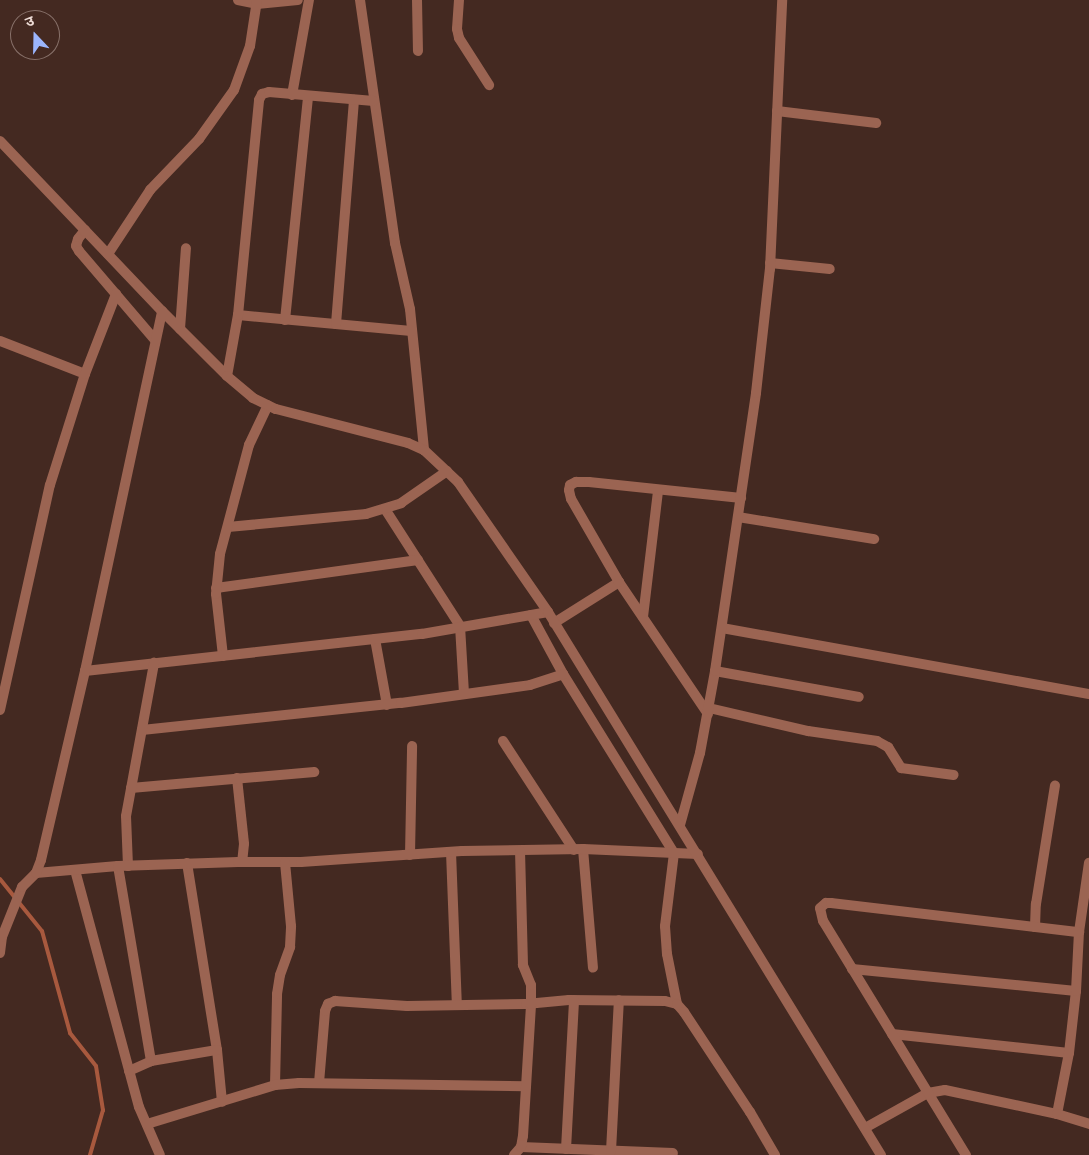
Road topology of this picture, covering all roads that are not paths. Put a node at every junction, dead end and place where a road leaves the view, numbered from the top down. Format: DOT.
graph roads {
  1 [pos="238,0"];
  2 [pos="298,0"];
  3 [pos="309,0"];
  4 [pos="360,0"];
  5 [pos="417,0"];
  6 [pos="459,0"];
  7 [pos="782,0"];
  8 [pos="257,2"];
  9 [pos="418,51"];
  10 [pos="489,86"];
  11 [pos="292,95"];
  12 [pos="308,97"];
  13 [pos="354,100"];
  14 [pos="374,101"];
  15 [pos="777,111"];
  16 [pos="876,123"];
  17 [pos="0,141"];
  18 [pos="85,230"];
  19 [pos="186,248"];
  20 [pos="108,254"];
  21 [pos="770,263"];
  22 [pos="830,269"];
  23 [pos="116,294"];
  24 [pos="162,311"];
  25 [pos="238,314"];
  26 [pos="285,320"];
  27 [pos="336,324"];
  28 [pos="180,329"];
  29 [pos="411,331"];
  30 [pos="155,340"];
  31 [pos="0,341"];
  32 [pos="85,374"];
  33 [pos="227,376"];
  34 [pos="268,405"];
  35 [pos="424,450"];
  36 [pos="447,471"];
  37 [pos="658,491"];
  38 [pos="741,498"];
  39 [pos="386,509"];
  40 [pos="738,517"];
  41 [pos="228,527"];
  42 [pos="874,539"];
  43 [pos="418,560"];
  44 [pos="619,582"];
  45 [pos="216,588"];
  46 [pos="548,612"];
  47 [pos="531,615"];
  48 [pos="643,617"];
  49 [pos="554,623"];
  50 [pos="460,626"];
  51 [pos="722,628"];
  52 [pos="375,639"];
  53 [pos="223,656"];
  54 [pos="154,664"];
  55 [pos="84,671"];
  56 [pos="716,671"];
  57 [pos="563,674"];
  58 [pos="464,694"];
  59 [pos="1089,694"];
  60 [pos="859,697"];
  61 [pos="388,705"];
  62 [pos="0,710"];
  63 [pos="708,711"];
  64 [pos="142,730"];
  65 [pos="503,741"];
  66 [pos="412,746"];
  67 [pos="314,772"];
  68 [pos="954,775"];
  69 [pos="237,778"];
  70 [pos="1055,786"];
  71 [pos="131,788"];
  72 [pos="680,825"];
  73 [pos="579,849"];
  74 [pos="520,851"];
  75 [pos="451,852"];
  76 [pos="674,853"];
  77 [pos="698,854"];
  78 [pos="410,855"];
  79 [pos="242,862"];
  80 [pos="285,862"];
  81 [pos="1089,863"];
  82 [pos="187,864"];
  83 [pos="123,866"];
  84 [pos="75,870"];
  85 [pos="36,873"];
  86 [pos="1035,927"];
  87 [pos="1080,932"];
  88 [pos="0,953"];
  89 [pos="592,968"];
  90 [pos="852,969"];
  91 [pos="1076,991"];
  92 [pos="574,1000"];
  93 [pos="619,1000"];
  94 [pos="531,1004"];
  95 [pos="677,1004"];
  96 [pos="458,1005"];
  97 [pos="892,1034"];
  98 [pos="217,1050"];
  99 [pos="1069,1053"];
  100 [pos="151,1061"];
  101 [pos="129,1071"];
  102 [pos="319,1083"];
  103 [pos="275,1085"];
  104 [pos="526,1086"];
  105 [pos="928,1092"];
  106 [pos="222,1102"];
  107 [pos="1057,1114"];
  108 [pos="147,1124"];
  109 [pos="1089,1124"];
  110 [pos="865,1128"];
  111 [pos="566,1149"];
  112 [pos="518,1151"];
  113 [pos="611,1151"];
  114 [pos="673,1153"];
  115 [pos="160,1155"];
  116 [pos="775,1155"];
  117 [pos="881,1155"];
  118 [pos="966,1155"];
  1 -- 8 [label="street"];
  2 -- 8 [label="street"];
  3 -- 11 [label="street"];
  4 -- 14 [label="street"];
  5 -- 9 [label="street"];
  6 -- 10 [label="street"];
  7 -- 15 [label="street"];
  8 -- 20 [label="street"];
  11 -- 12 [label="street"];
  11 -- 25 [label="street"];
  12 -- 13 [label="street"];
  12 -- 26 [label="street"];
  13 -- 14 [label="street"];
  13 -- 27 [label="street"];
  14 -- 29 [label="street"];
  15 -- 16 [label="street"];
  15 -- 21 [label="street"];
  17 -- 18 [label="street"];
  18 -- 20 [label="street"];
  18 -- 23 [label="street"];
  19 -- 28 [label="street"];
  20 -- 24 [label="street"];
  21 -- 22 [label="street"];
  21 -- 38 [label="street"];
  23 -- 30 [label="street"];
  23 -- 32 [label="street"];
  24 -- 28 [label="street"];
  24 -- 30 [label="street"];
  25 -- 26 [label="street"];
  25 -- 33 [label="street"];
  26 -- 27 [label="street"];
  27 -- 29 [label="street"];
  28 -- 33 [label="street"];
  29 -- 35 [label="street"];
  30 -- 55 [label="street"];
  31 -- 32 [label="street"];
  32 -- 62 [label="street"];
  33 -- 34 [label="street"];
  34 -- 35 [label="street"];
  34 -- 41 [label="street"];
  35 -- 36 [label="street"];
  36 -- 39 [label="street"];
  36 -- 46 [label="street"];
  37 -- 38 [label="street"];
  37 -- 44 [label="street"];
  37 -- 48 [label="street"];
  38 -- 40 [label="street"];
  39 -- 41 [label="street"];
  39 -- 43 [label="street"];
  40 -- 42 [label="street"];
  40 -- 51 [label="street"];
  41 -- 45 [label="street"];
  43 -- 45 [label="street"];
  43 -- 50 [label="street"];
  44 -- 48 [label="street"];
  44 -- 49 [label="street"];
  45 -- 53 [label="street"];
  46 -- 47 [label="street"];
  46 -- 49 [label="street"];
  47 -- 50 [label="street"];
  47 -- 57 [label="street"];
  48 -- 63 [label="street"];
  49 -- 72 [label="street"];
  50 -- 52 [label="street"];
  50 -- 58 [label="street"];
  51 -- 56 [label="street"];
  51 -- 59 [label="street"];
  52 -- 53 [label="street"];
  52 -- 61 [label="street"];
  53 -- 54 [label="street"];
  54 -- 55 [label="street"];
  54 -- 64 [label="street"];
  55 -- 85 [label="street"];
  56 -- 60 [label="street"];
  56 -- 63 [label="street"];
  57 -- 58 [label="street"];
  57 -- 76 [label="street"];
  58 -- 61 [label="street"];
  61 -- 64 [label="street"];
  63 -- 68 [label="street"];
  63 -- 72 [label="street"];
  64 -- 71 [label="street"];
  65 -- 73 [label="street"];
  66 -- 78 [label="street"];
  67 -- 69 [label="street"];
  69 -- 71 [label="street"];
  69 -- 79 [label="street"];
  70 -- 86 [label="street"];
  71 -- 83 [label="street"];
  72 -- 77 [label="street"];
  73 -- 74 [label="street"];
  73 -- 76 [label="street"];
  73 -- 89 [label="street"];
  74 -- 75 [label="street"];
  74 -- 94 [label="street"];
  75 -- 78 [label="street"];
  75 -- 96 [label="street"];
  76 -- 77 [label="street"];
  76 -- 95 [label="street"];
  77 -- 110 [label="street"];
  78 -- 80 [label="street"];
  79 -- 80 [label="street"];
  79 -- 82 [label="street"];
  80 -- 103 [label="street"];
  81 -- 87 [label="street"];
  82 -- 83 [label="street"];
  82 -- 98 [label="street"];
  83 -- 84 [label="street"];
  83 -- 100 [label="street"];
  84 -- 85 [label="street"];
  84 -- 101 [label="street"];
  85 -- 88 [label="street"];
  86 -- 87 [label="street"];
  86 -- 90 [label="street"];
  87 -- 91 [label="street"];
  90 -- 91 [label="street"];
  90 -- 97 [label="street"];
  91 -- 99 [label="street"];
  92 -- 93 [label="street"];
  92 -- 94 [label="street"];
  92 -- 111 [label="street"];
  93 -- 95 [label="street"];
  93 -- 113 [label="street"];
  94 -- 96 [label="street"];
  94 -- 104 [label="street"];
  95 -- 116 [label="street"];
  96 -- 102 [label="street"];
  97 -- 99 [label="street"];
  97 -- 105 [label="street"];
  98 -- 100 [label="street"];
  98 -- 106 [label="street"];
  99 -- 107 [label="street"];
  100 -- 101 [label="street"];
  101 -- 108 [label="street"];
  102 -- 103 [label="street"];
  102 -- 104 [label="street"];
  103 -- 106 [label="street"];
  104 -- 112 [label="street"];
  105 -- 107 [label="street"];
  105 -- 110 [label="street"];
  105 -- 118 [label="street"];
  106 -- 108 [label="street"];
  107 -- 109 [label="street"];
  108 -- 115 [label="street"];
  110 -- 117 [label="street"];
  111 -- 112 [label="street"];
  111 -- 113 [label="street"];
  113 -- 114 [label="street"];
}
